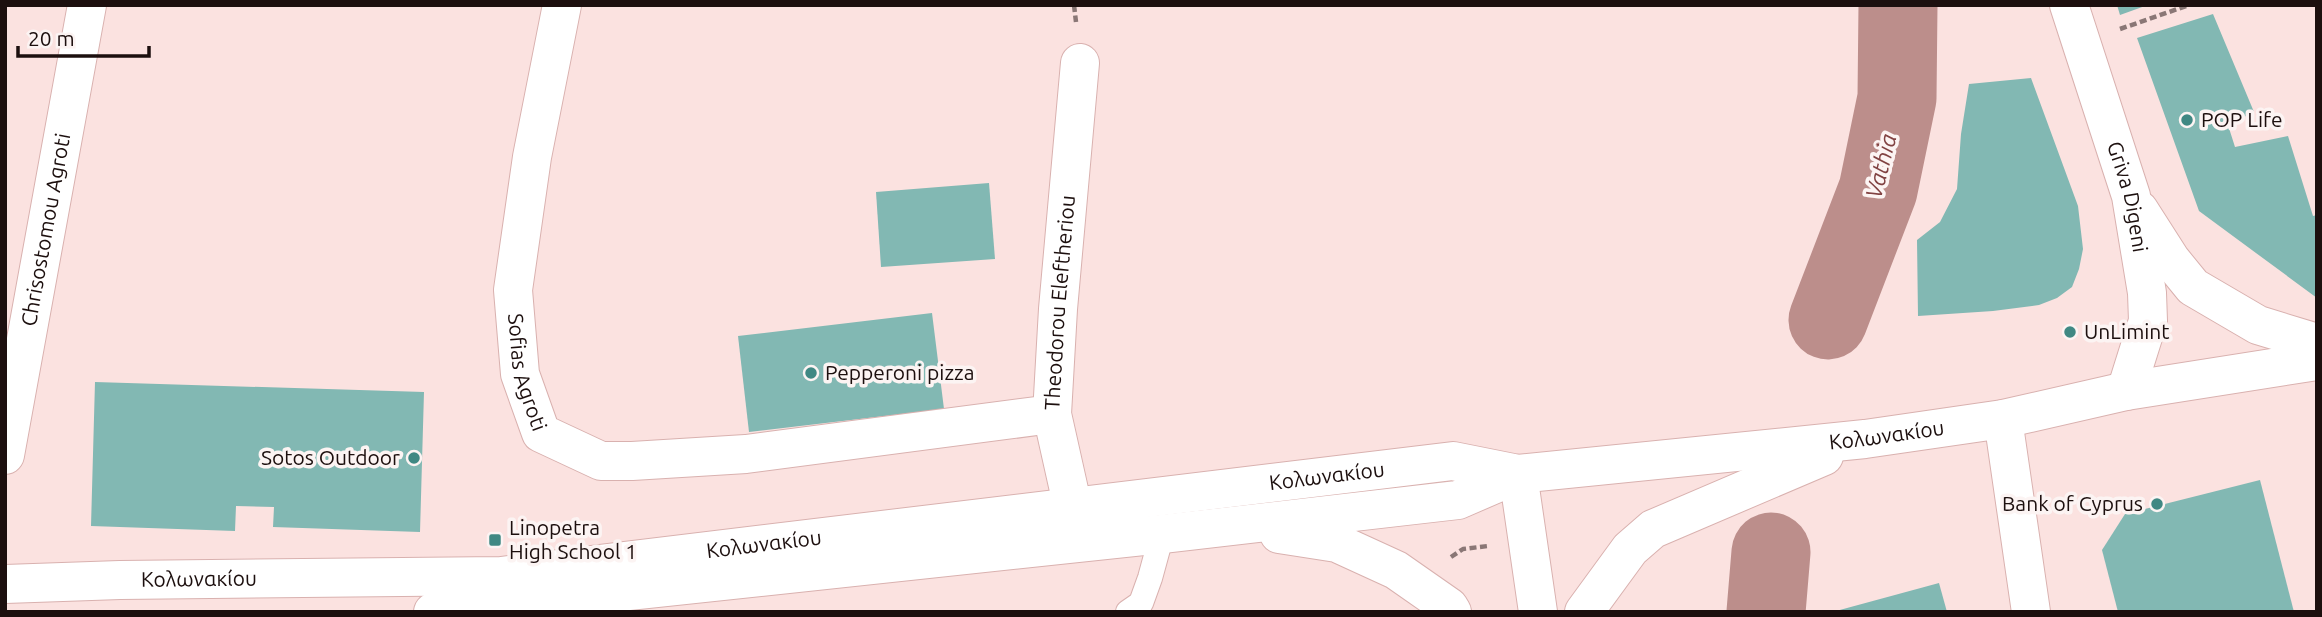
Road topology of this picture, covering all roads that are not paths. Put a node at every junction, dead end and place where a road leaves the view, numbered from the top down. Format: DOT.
graph roads {
  1 [pos="87,5"];
  2 [pos="562,5"];
  3 [pos="2069,5"];
  4 [pos="1080,63"];
  5 [pos="2131,197"];
  6 [pos="2317,343"];
  7 [pos="2317,361"];
  8 [pos="2126,391"];
  9 [pos="1052,414"];
  10 [pos="2003,419"];
  11 [pos="1865,439"];
  12 [pos="5,455"];
  13 [pos="1518,474"];
  14 [pos="1073,525"];
  15 [pos="1228,526"];
  16 [pos="1162,534"];
  17 [pos="5,584"];
  18 [pos="433,612"];
  19 [pos="1128,612"];
  20 [pos="1452,612"];
  21 [pos="1538,612"];
  22 [pos="1584,612"];
  23 [pos="2031,612"];
  1 -- 12 [label="main road, Chrisostomou Agroti"];
  2 -- 9 [label="main road, Sofias Agroti"];
  3 -- 5 [label="main road, Griva Digeni"];
  4 -- 9 [label="main road, Theodorou Eleftheriou"];
  5 -- 6 [label="main road"];
  5 -- 8 [label="main road, Griva Digeni"];
  7 -- 8 [label="main road, Κολωνακίου"];
  8 -- 10 [label="main road, Κολωνακίου"];
  9 -- 14 [label="main road, Theodorou Eleftheriou"];
  10 -- 11 [label="main road, Κολωνακίου"];
  10 -- 23 [label="main road"];
  11 -- 13 [label="main road, Κολωνακίου"];
  11 -- 22 [label="main road"];
  13 -- 14 [label="main road, Κολωνακίου"];
  13 -- 15 [label="main road, Κολωνακίου"];
  13 -- 21 [label="main road"];
  14 -- 16 [label="main road, Κολωνακίου"];
  14 -- 17 [label="main road, Κολωνακίου"];
  14 -- 18 [label="main road, Κολωνακίου"];
  15 -- 16 [label="main road, Κολωνακίου"];
  15 -- 20 [label="main road"];
  16 -- 19 [label="lane"];
}
